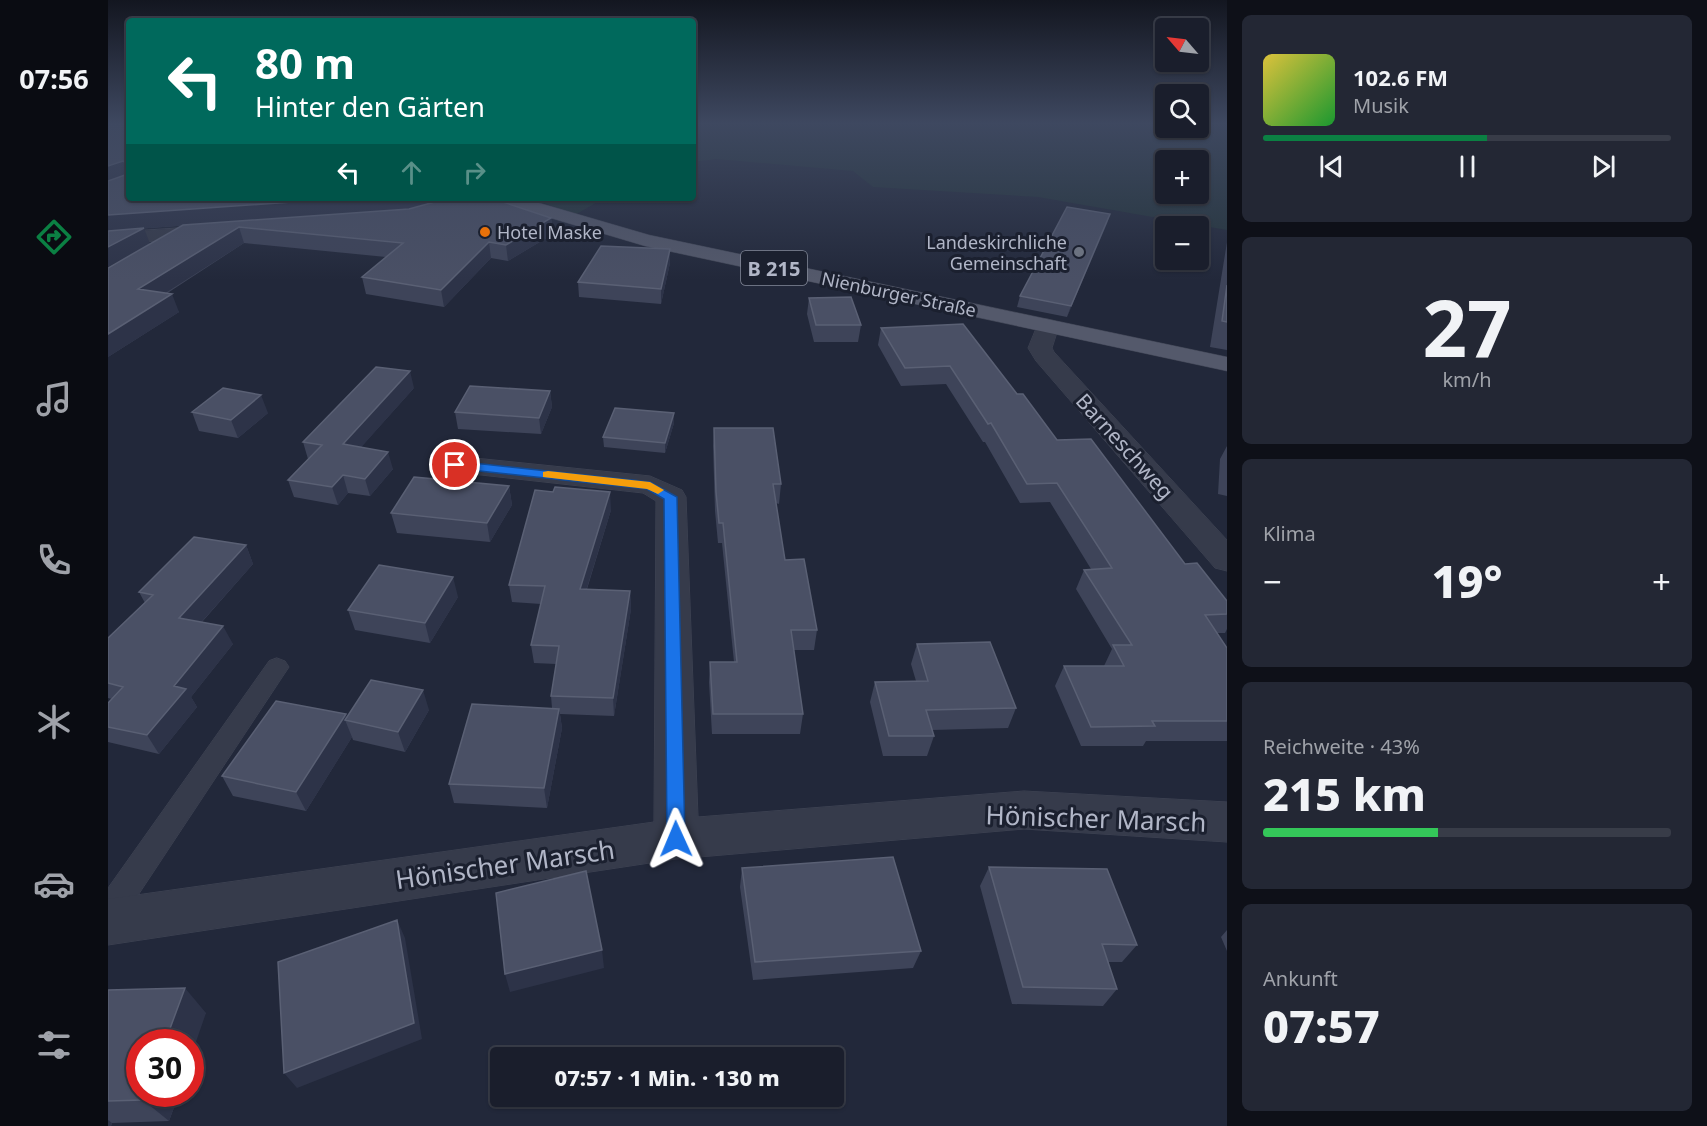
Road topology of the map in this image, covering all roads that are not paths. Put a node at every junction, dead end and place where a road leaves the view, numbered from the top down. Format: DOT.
graph roads {
  1 [pos="513,201"];
  2 [pos="224,231"];
  3 [pos="188,233"];
  4 [pos="108,239"];
  5 [pos="148,256"];
  6 [pos="1047,326"];
  7 [pos="1227,363"];
  8 [pos="455,465"];
  9 [pos="1227,560"];
  10 [pos="277,667"];
  11 [pos="1227,822"];
  12 [pos="676,839"];
  13 [pos="108,914"];
  14 [pos="108,922"];
  1 -- 6 [label="main road, Nienburger Straße / B 215"];
  2 -- 3 [label="street"];
  3 -- 4 [label="street"];
  3 -- 5 [label="street"];
  6 -- 7 [label="main road, Nienburger Straße / B 215"];
  6 -- 9 [label="street, Barneschweg"];
  8 -- 12 [label="street"];
  10 -- 13 [label="lane"];
  11 -- 12 [label="street, Hönischer Marsch"];
  12 -- 14 [label="street, Hönischer Marsch"];
}
